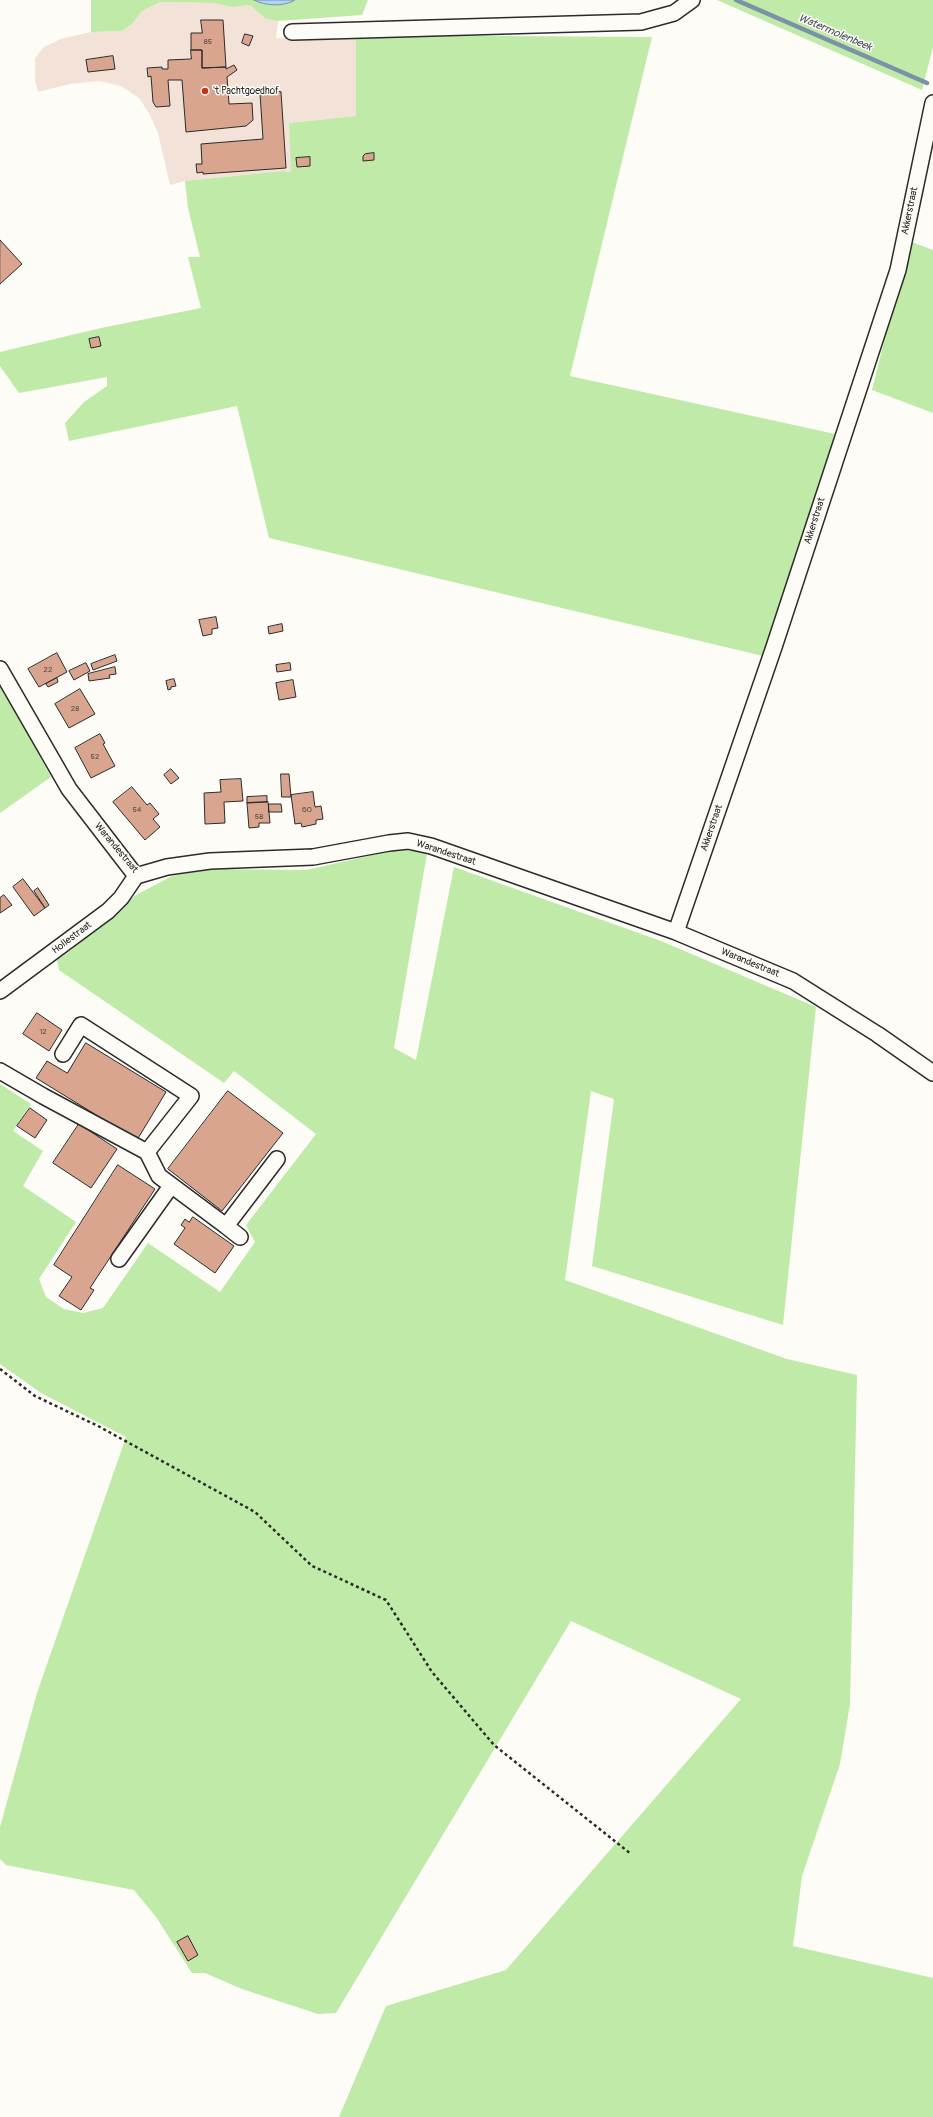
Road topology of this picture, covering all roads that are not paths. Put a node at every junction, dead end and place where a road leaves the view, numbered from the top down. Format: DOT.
graph roads {
  1 [pos="692,0"];
  2 [pos="292,32"];
  3 [pos="933,103"];
  4 [pos="0,669"];
  5 [pos="136,876"];
  6 [pos="676,932"];
  7 [pos="0,991"];
  8 [pos="63,1054"];
  9 [pos="0,1071"];
  10 [pos="933,1073"];
  11 [pos="147,1152"];
  12 [pos="277,1159"];
  13 [pos="171,1186"];
  14 [pos="226,1226"];
  15 [pos="240,1237"];
  16 [pos="119,1259"];
  1 -- 2 [label="street"];
  3 -- 6 [label="street, Akkerstraat"];
  4 -- 5 [label="street, Warandestraat"];
  5 -- 6 [label="street, Warandestraat"];
  5 -- 7 [label="street, Hollestraat"];
  6 -- 10 [label="street, Warandestraat"];
  8 -- 11 [label="street"];
  9 -- 11 [label="street"];
  11 -- 13 [label="street"];
  12 -- 14 [label="street"];
  13 -- 14 [label="street"];
  13 -- 16 [label="street"];
  14 -- 15 [label="street"];
}
